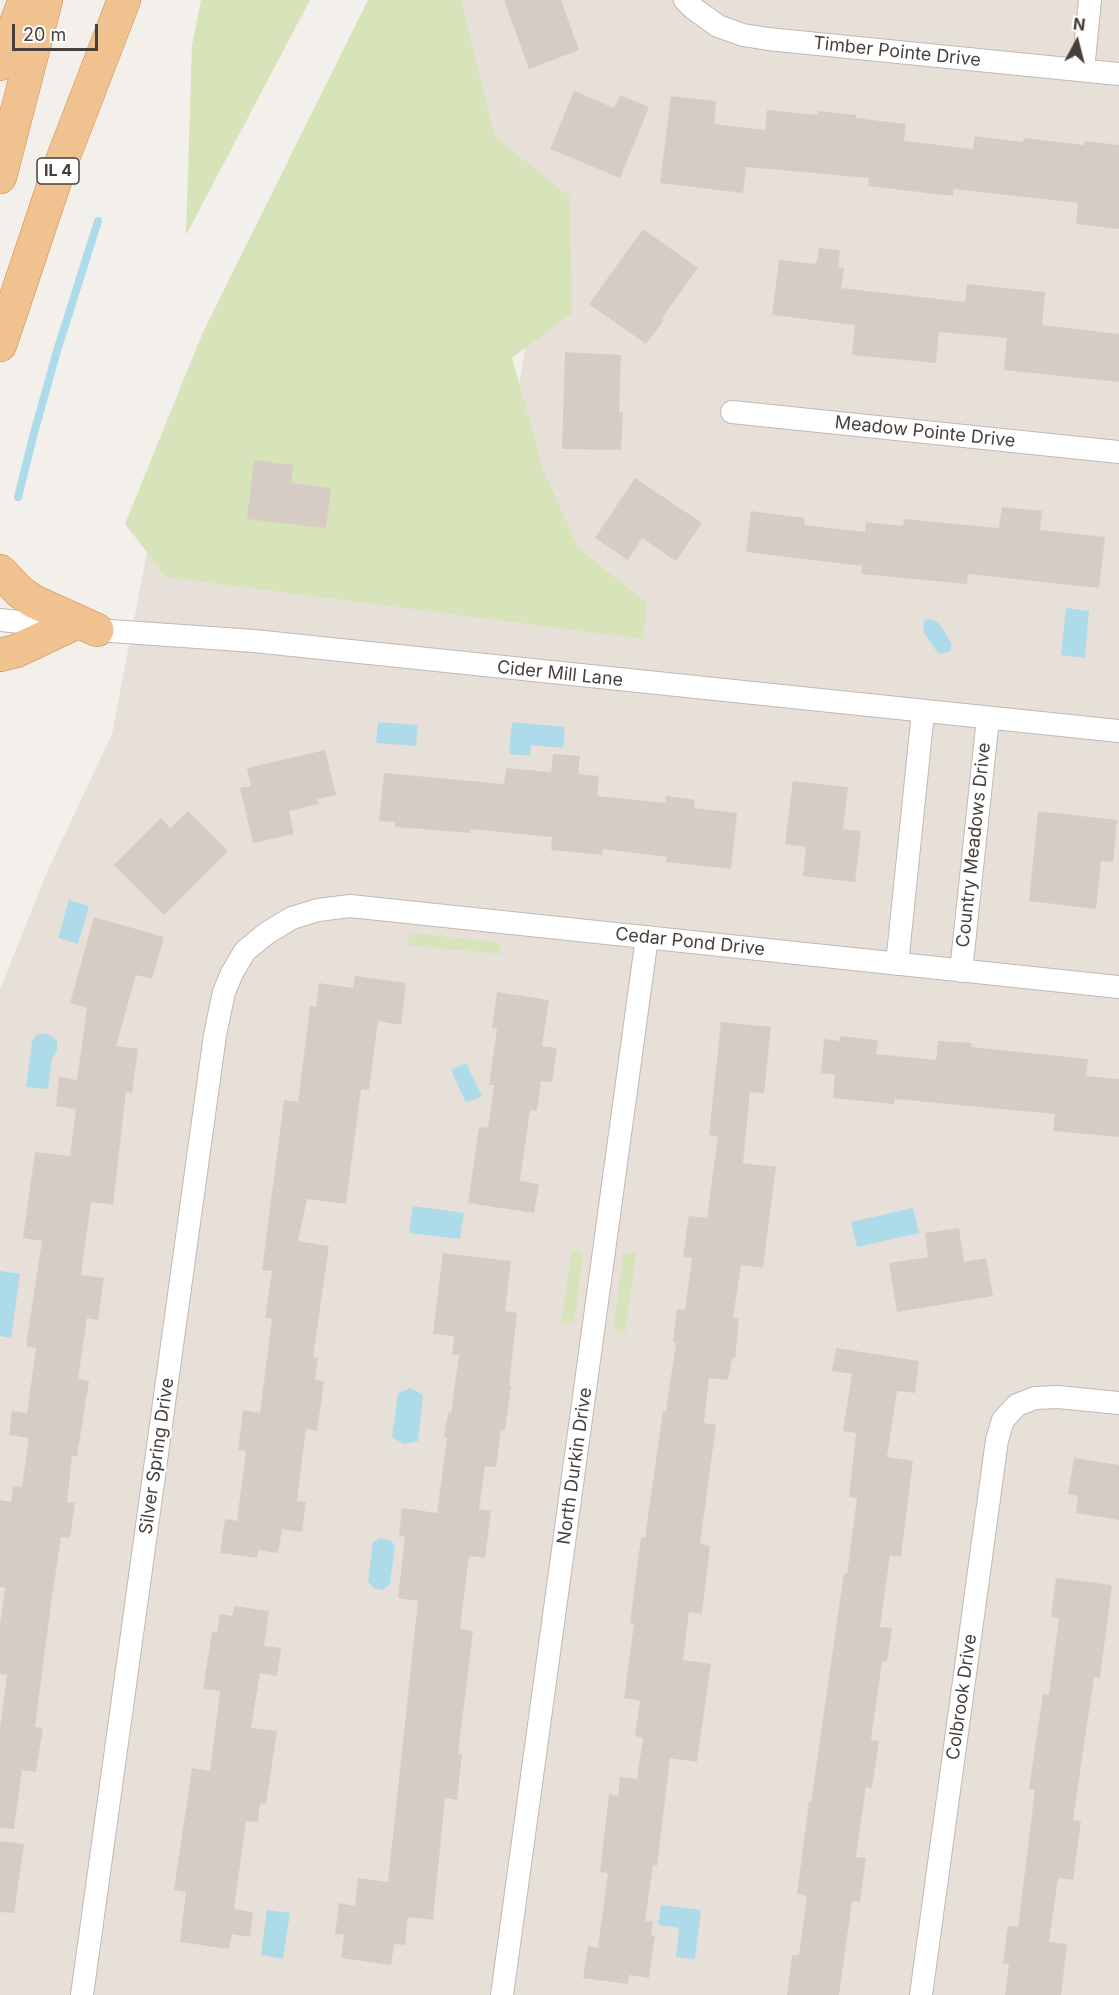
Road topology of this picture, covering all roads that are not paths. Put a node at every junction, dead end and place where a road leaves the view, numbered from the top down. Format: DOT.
graph roads {
  1 [pos="25,0"];
  2 [pos="46,0"];
  3 [pos="124,0"];
  4 [pos="685,0"];
  5 [pos="1090,0"];
  6 [pos="0,64"];
  7 [pos="1083,70"];
  8 [pos="1119,74"];
  9 [pos="0,177"];
  10 [pos="0,345"];
  11 [pos="732,412"];
  12 [pos="1119,452"];
  13 [pos="0,571"];
  14 [pos="0,620"];
  15 [pos="82,629"];
  16 [pos="0,655"];
  17 [pos="923,712"];
  18 [pos="988,718"];
  19 [pos="1119,732"];
  20 [pos="267,933"];
  21 [pos="647,937"];
  22 [pos="897,964"];
  23 [pos="961,971"];
  24 [pos="1119,987"];
  25 [pos="1119,1403"];
  26 [pos="82,1995"];
  27 [pos="502,1995"];
  28 [pos="921,1995"];
  1 -- 6 [label="highway"];
  2 -- 9 [label="highway"];
  3 -- 10 [label="highway, IL 4"];
  4 -- 7 [label="street, Timber Pointe Drive"];
  5 -- 7 [label="street"];
  7 -- 8 [label="street, Timber Pointe Drive"];
  11 -- 12 [label="street, Meadow Pointe Drive"];
  13 -- 15 [label="highway"];
  14 -- 15 [label="street, Cider Mill Lane"];
  15 -- 16 [label="highway"];
  15 -- 17 [label="street, Cider Mill Lane"];
  17 -- 18 [label="street, Cider Mill Lane"];
  17 -- 22 [label="street"];
  18 -- 19 [label="street, Cider Mill Lane"];
  18 -- 23 [label="street, Country Meadows Drive"];
  20 -- 21 [label="street, Cedar Pond Drive"];
  20 -- 26 [label="street, Silver Spring Drive"];
  21 -- 22 [label="street, Cedar Pond Drive"];
  21 -- 27 [label="street, North Durkin Drive"];
  22 -- 23 [label="street, Cedar Pond Drive"];
  23 -- 24 [label="street, Cedar Pond Drive"];
  25 -- 28 [label="street, Colbrook Drive"];
}
